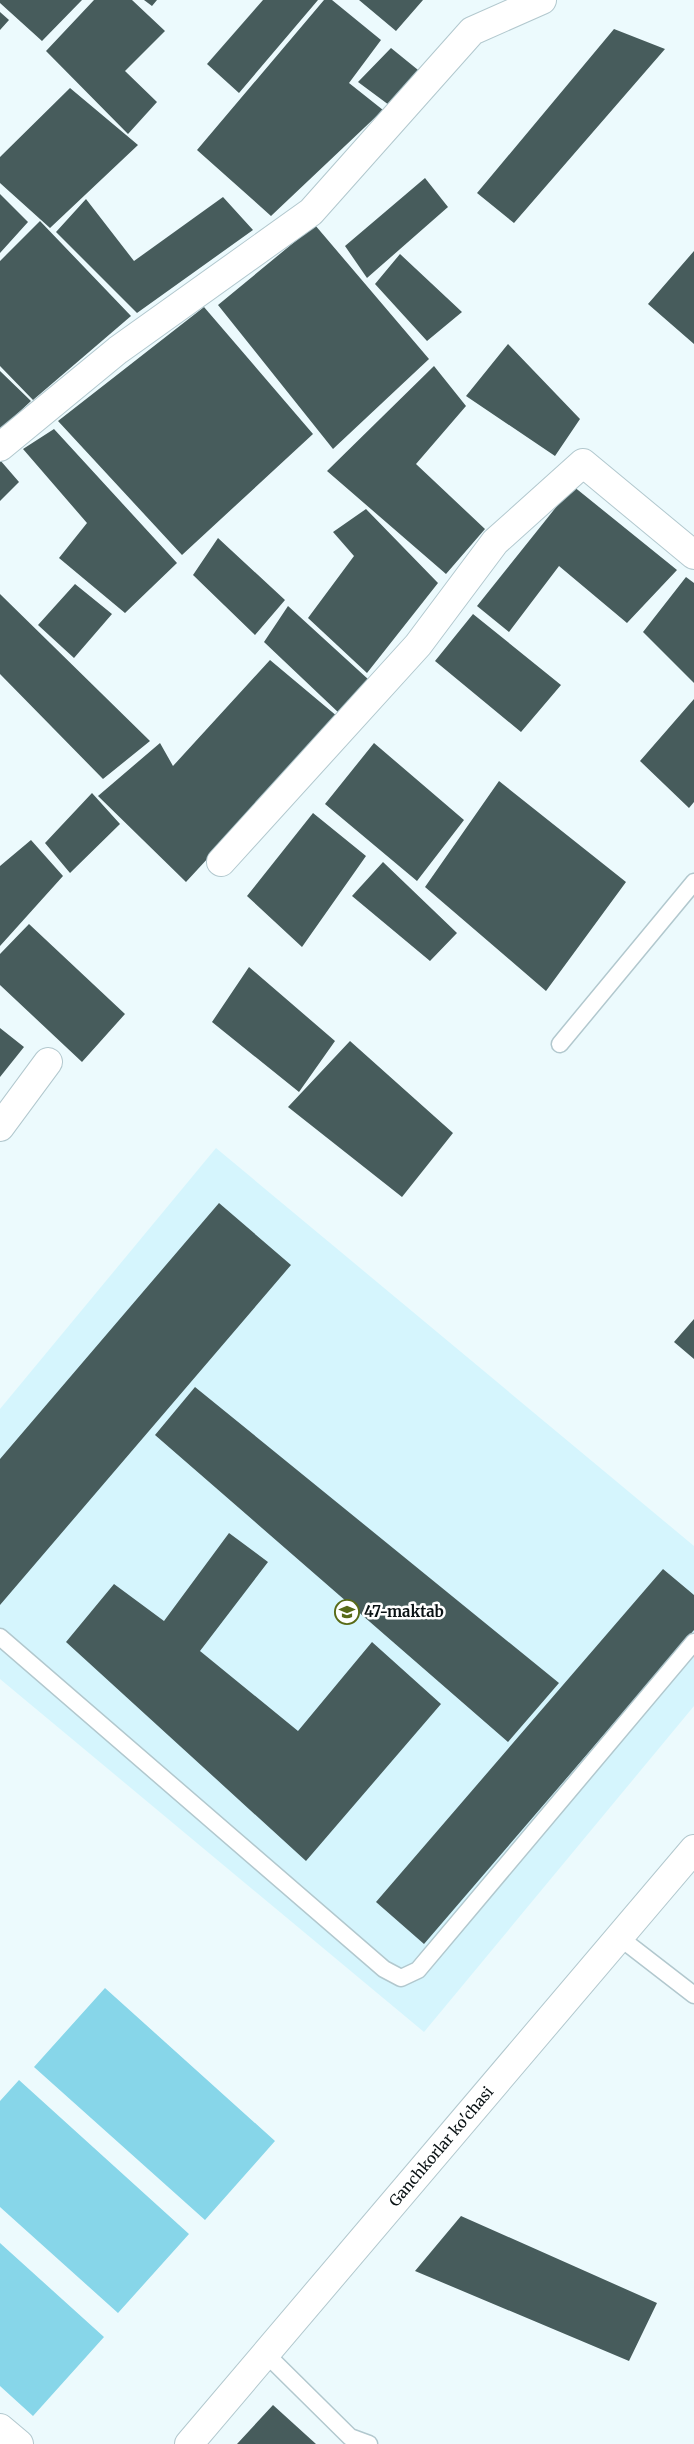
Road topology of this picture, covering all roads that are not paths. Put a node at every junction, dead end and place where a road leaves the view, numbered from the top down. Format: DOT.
graph roads {
  1 [pos="542,0"];
  2 [pos="0,447"];
  3 [pos="694,555"];
  4 [pos="221,862"];
  5 [pos="694,882"];
  6 [pos="560,1044"];
  7 [pos="48,1062"];
  8 [pos="0,1127"];
  9 [pos="0,1637"];
  10 [pos="694,1642"];
  11 [pos="694,1849"];
  12 [pos="619,1937"];
  13 [pos="694,1995"];
  14 [pos="266,2354"];
  15 [pos="0,2428"];
  16 [pos="19,2444"];
  17 [pos="189,2444"];
  18 [pos="369,2444"];
  1 -- 2 [label="street"];
  3 -- 4 [label="street"];
  5 -- 6 [label="lane"];
  7 -- 8 [label="street"];
  9 -- 10 [label="lane"];
  11 -- 12 [label="street, Ganchkorlar ko'chasi"];
  12 -- 13 [label="lane"];
  12 -- 14 [label="street, Ganchkorlar ko'chasi"];
  14 -- 17 [label="street, Ganchkorlar ko'chasi"];
  14 -- 18 [label="lane"];
  15 -- 16 [label="street"];
}
